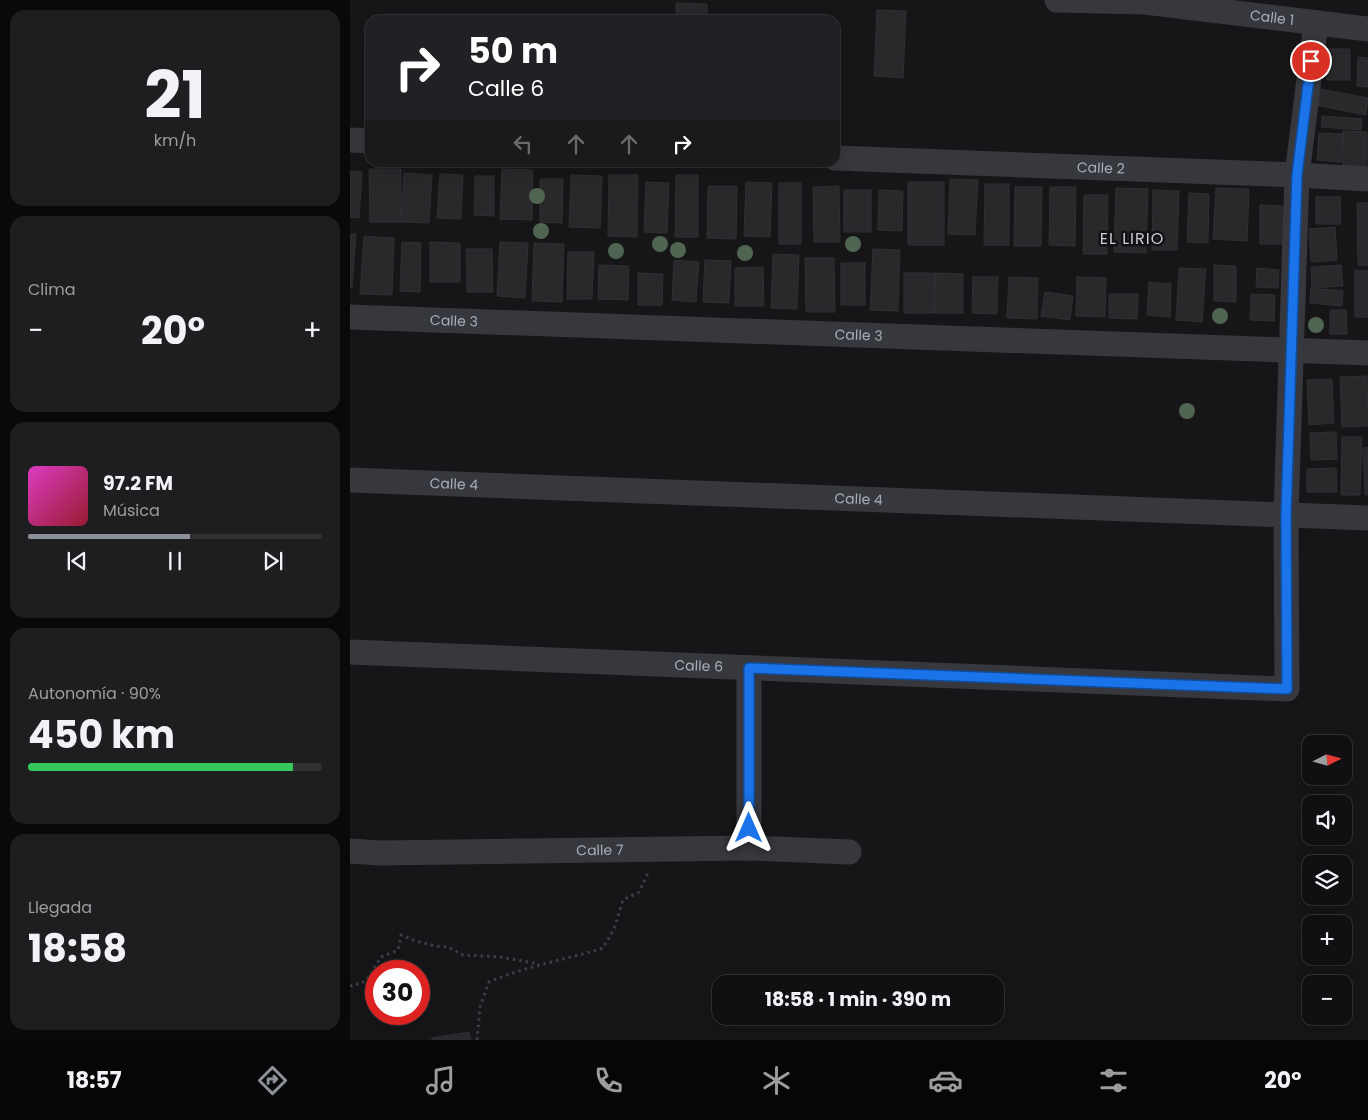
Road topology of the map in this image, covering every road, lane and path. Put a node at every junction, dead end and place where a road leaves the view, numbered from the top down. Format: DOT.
graph roads {
  1 [pos="1057,0"];
  2 [pos="1225,6"];
  3 [pos="1316,23"];
  4 [pos="1368,29"];
  5 [pos="350,140"];
  6 [pos="365,141"];
  7 [pos="840,158"];
  8 [pos="1297,175"];
  9 [pos="1368,179"];
  10 [pos="350,317"];
  11 [pos="1291,350"];
  12 [pos="1368,352"];
  13 [pos="350,480"];
  14 [pos="1286,515"];
  15 [pos="1368,518"];
  16 [pos="350,652"];
  17 [pos="749,668"];
  18 [pos="749,848"];
  19 [pos="657,850"];
  20 [pos="350,851"];
  21 [pos="849,852"];
  22 [pos="540,964"];
  23 [pos="350,985"];
  24 [pos="477,1040"];
  1 -- 2 [label="street, Calle 1"];
  2 -- 3 [label="street, Calle 1"];
  3 -- 4 [label="street, Calle 1"];
  3 -- 8 [label="street"];
  5 -- 6 [label="street"];
  7 -- 8 [label="street, Calle 2"];
  8 -- 9 [label="street, Calle 2"];
  8 -- 11 [label="street"];
  10 -- 11 [label="street, Calle 3"];
  11 -- 12 [label="street, Calle 3"];
  11 -- 14 [label="street"];
  13 -- 14 [label="street, Calle 4"];
  14 -- 15 [label="street, Calle 4"];
  14 -- 17 [label="street, Calle 6"];
  16 -- 17 [label="street, Calle 6"];
  17 -- 18 [label="street"];
  18 -- 19 [label="street, Calle 7"];
  18 -- 21 [label="street, Calle 7"];
  19 -- 20 [label="street, Calle 7"];
  19 -- 22 [label="path"];
  22 -- 23 [label="path"];
  22 -- 24 [label="path"];
}
